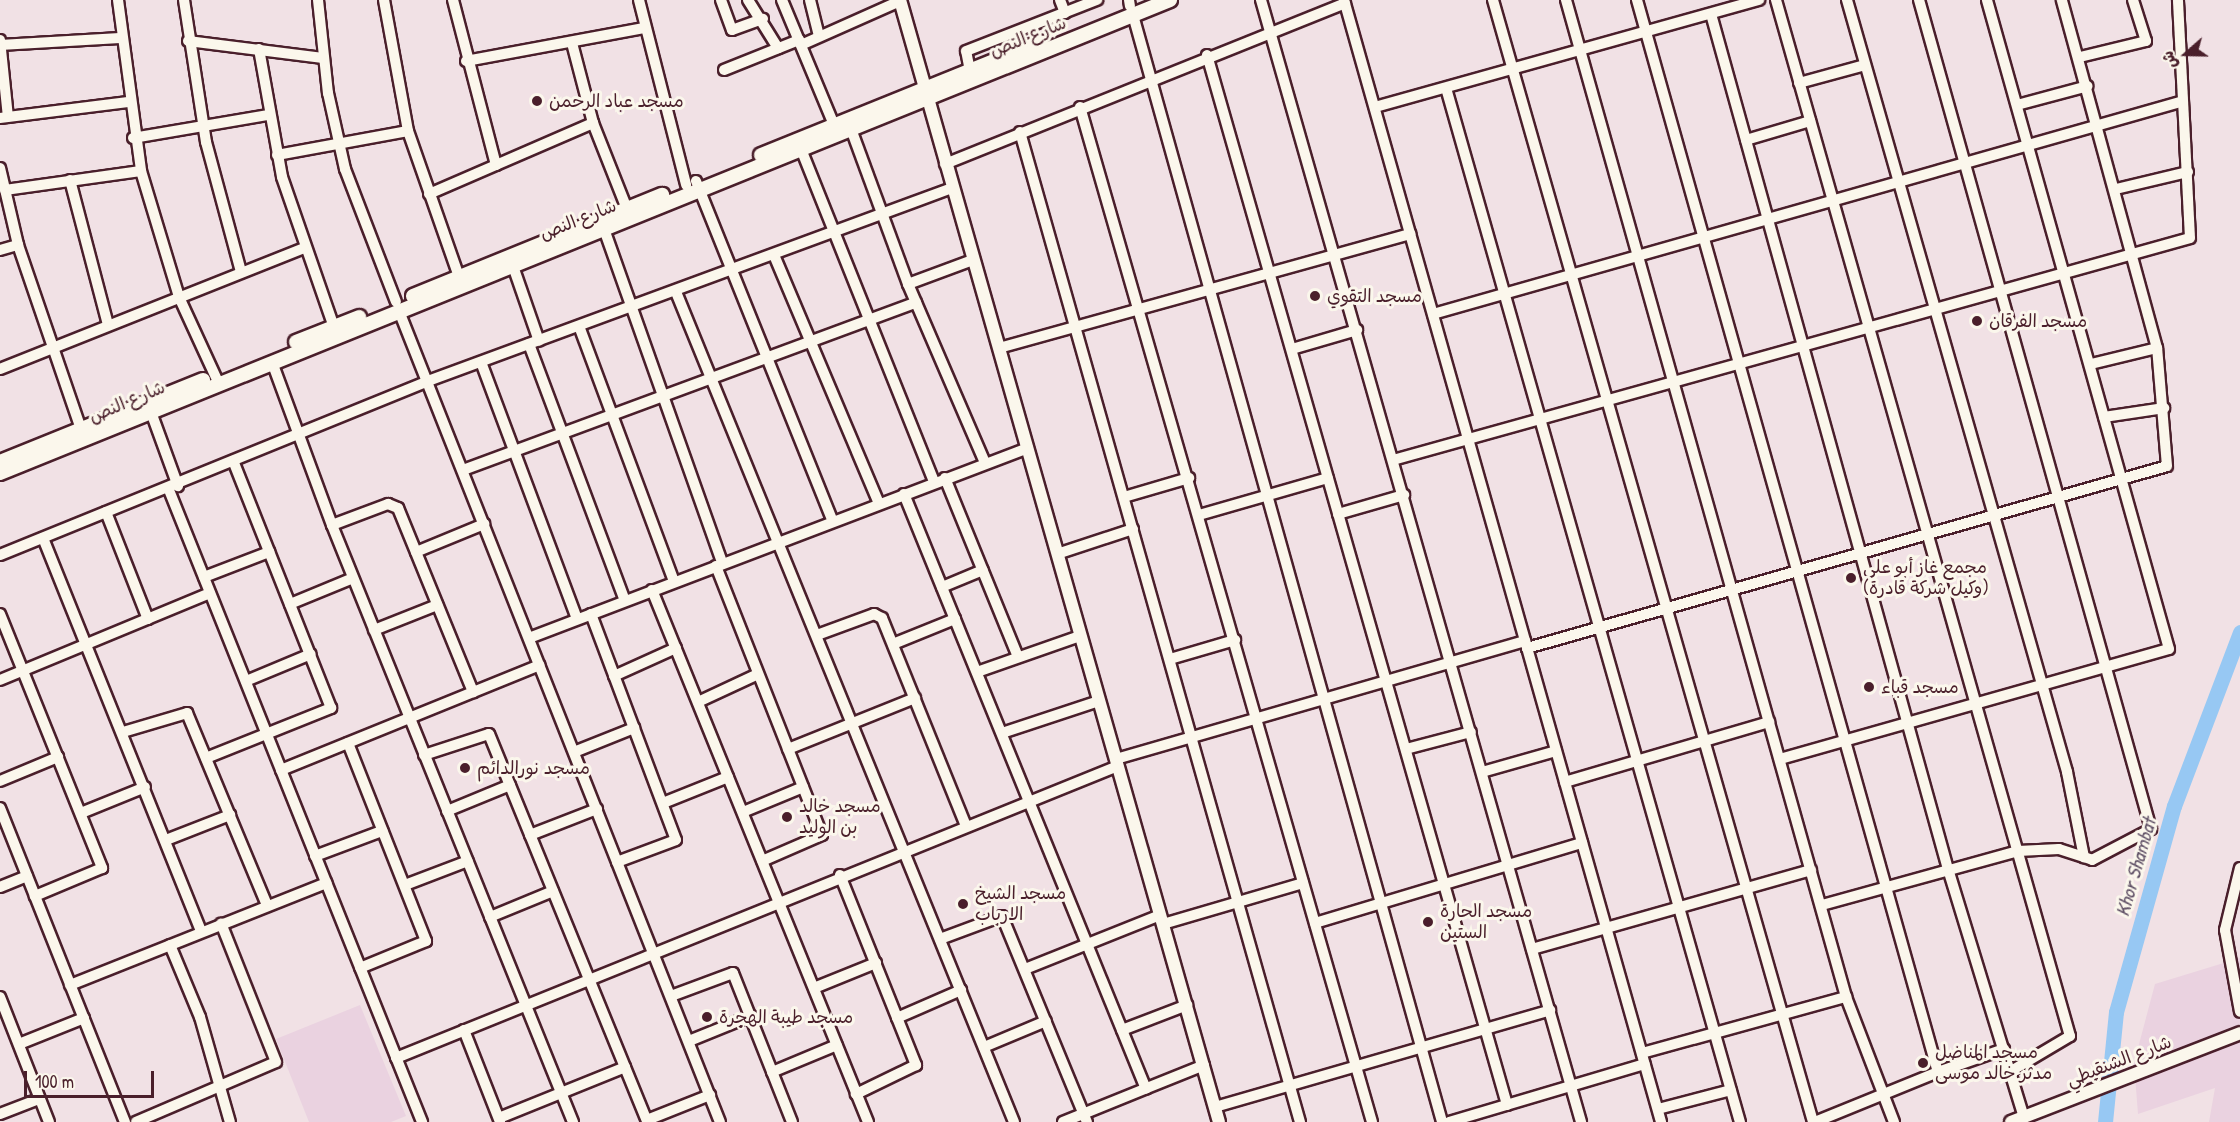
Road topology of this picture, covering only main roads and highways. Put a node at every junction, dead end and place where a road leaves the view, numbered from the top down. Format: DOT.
graph roads {
  1 [pos="1145,0"];
  2 [pos="1170,0"];
  3 [pos="1130,7"];
  4 [pos="928,93"];
  5 [pos="694,185"];
  6 [pos="582,233"];
  7 [pos="398,307"];
  8 [pos="216,380"];
  9 [pos="0,462"];
  10 [pos="0,473"];
  1 -- 3 [label="main road, شارع النص"];
  2 -- 3 [label="main road, شارع النص"];
  3 -- 4 [label="main road, شارع النص"];
  3 -- 4 [label="main road, شارع النص"];
  4 -- 5 [label="main road, شارع النص"];
  4 -- 5 [label="main road, شارع النص"];
  5 -- 6 [label="main road, شارع النص"];
  5 -- 6 [label="main road, شارع النص"];
  6 -- 7 [label="main road, شارع النص"];
  6 -- 7 [label="main road, شارع النص"];
  7 -- 8 [label="main road, شارع النص"];
  7 -- 8 [label="main road, شارع النص"];
  8 -- 9 [label="main road, شارع النص"];
  8 -- 10 [label="main road, شارع النص"];
}
